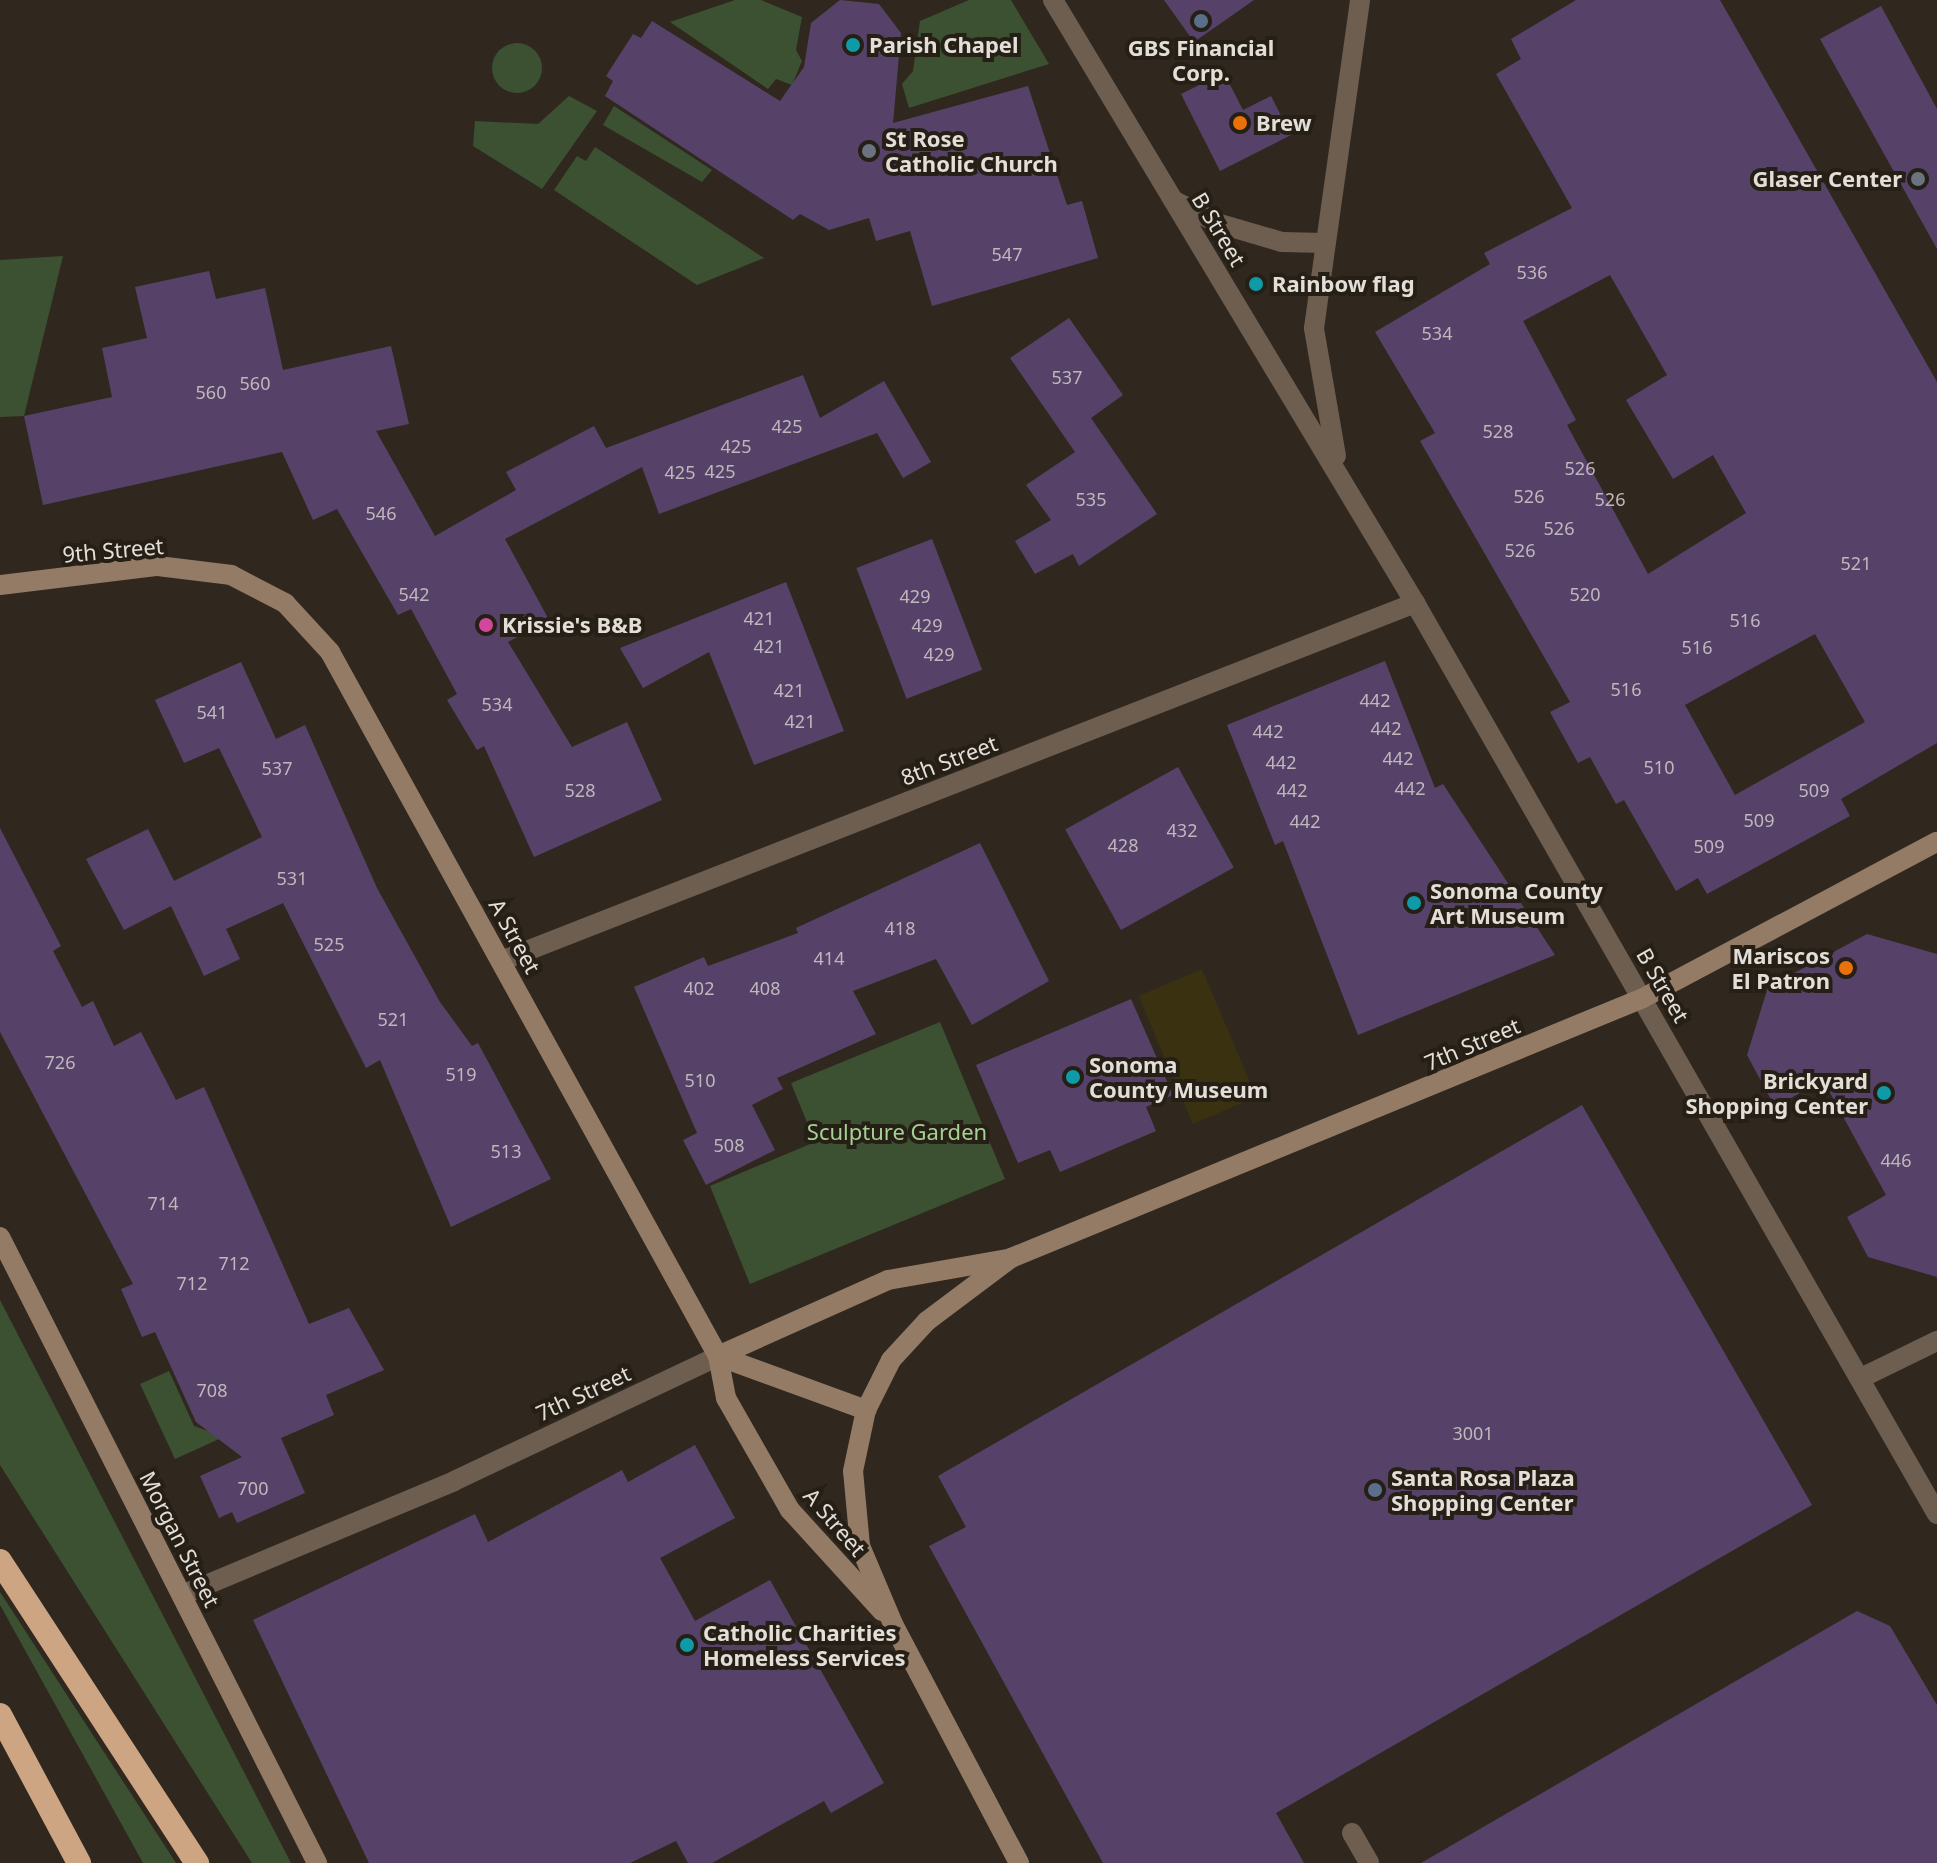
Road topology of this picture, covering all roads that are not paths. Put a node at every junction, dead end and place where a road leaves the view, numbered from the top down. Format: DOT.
graph roads {
  1 [pos="1053,0"];
  2 [pos="1360,0"];
  3 [pos="1173,200"];
  4 [pos="1324,243"];
  5 [pos="1344,483"];
  6 [pos="231,575"];
  7 [pos="0,585"];
  8 [pos="1415,603"];
  9 [pos="1937,842"];
  10 [pos="501,961"];
  11 [pos="1643,998"];
  12 [pos="0,1237"];
  13 [pos="1011,1258"];
  14 [pos="1937,1341"];
  15 [pos="718,1356"];
  16 [pos="1861,1378"];
  17 [pos="866,1410"];
  18 [pos="1937,1514"];
  19 [pos="0,1561"];
  20 [pos="182,1595"];
  21 [pos="893,1624"];
  22 [pos="0,1715"];
  23 [pos="1352,1833"];
  24 [pos="79,1863"];
  25 [pos="197,1863"];
  26 [pos="317,1863"];
  27 [pos="1019,1863"];
  28 [pos="1369,1863"];
  1 -- 3 [label="street, B Street"];
  2 -- 4 [label="street, B Street"];
  3 -- 4 [label="street"];
  3 -- 5 [label="street, B Street"];
  4 -- 5 [label="street, B Street"];
  5 -- 8 [label="street, B Street"];
  6 -- 7 [label="street, 9th Street"];
  6 -- 10 [label="street, A Street"];
  8 -- 10 [label="street, 8th Street"];
  8 -- 11 [label="street, B Street"];
  9 -- 11 [label="street, 7th Street"];
  10 -- 15 [label="street, A Street"];
  11 -- 13 [label="street, 7th Street"];
  11 -- 16 [label="street, B Street"];
  12 -- 20 [label="street, Morgan Street"];
  13 -- 15 [label="street, 7th Street"];
  13 -- 17 [label="street, 7th Street"];
  14 -- 16 [label="street"];
  15 -- 17 [label="street"];
  15 -- 20 [label="street, 7th Street"];
  15 -- 21 [label="street, A Street"];
  16 -- 18 [label="street, B Street"];
  17 -- 21 [label="street, A Street"];
  19 -- 25 [label="highway"];
  20 -- 26 [label="street, Morgan Street"];
  21 -- 27 [label="street, A Street"];
  22 -- 24 [label="highway"];
  23 -- 28 [label="street"];
}
